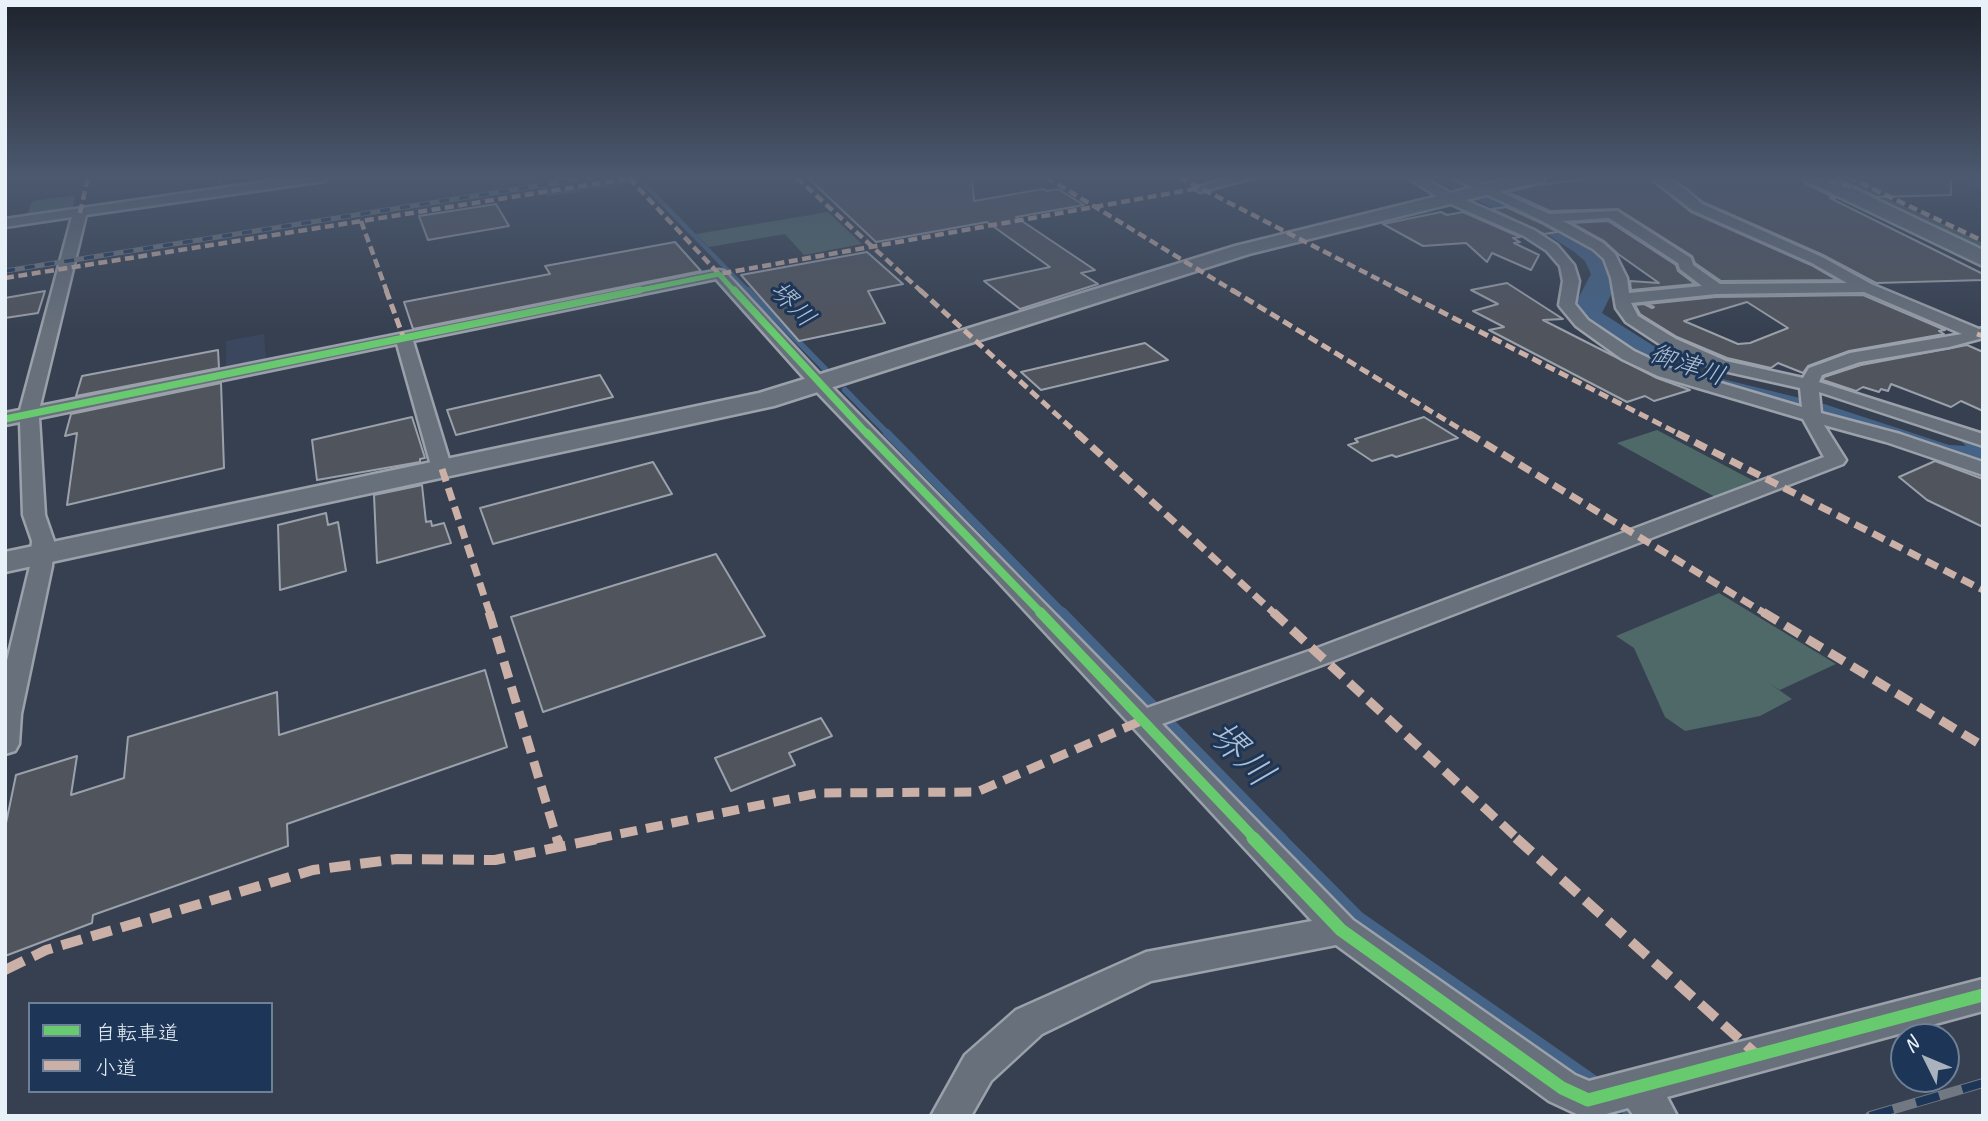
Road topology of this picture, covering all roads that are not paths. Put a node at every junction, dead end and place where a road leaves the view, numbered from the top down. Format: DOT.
graph roads {
  1 [pos="76,229"];
  2 [pos="1325,229"];
  3 [pos="1521,229"];
  4 [pos="1568,229"];
  5 [pos="1635,229"];
  6 [pos="1748,229"];
  7 [pos="1921,229"];
  8 [pos="1983,259"];
  9 [pos="1866,288"];
  10 [pos="1716,289"];
  11 [pos="1621,299"];
  12 [pos="1980,333"];
  13 [pos="404,339"];
  14 [pos="820,384"];
  15 [pos="1809,386"];
  16 [pos="29,413"];
  17 [pos="1811,413"];
  18 [pos="5,419"];
  19 [pos="1983,440"];
  20 [pos="442,469"];
  21 [pos="1983,469"];
  22 [pos="42,555"];
  23 [pos="5,562"];
  24 [pos="7,714"];
  25 [pos="1158,714"];
  26 [pos="5,744"];
  27 [pos="1341,930"];
  28 [pos="1983,995"];
  29 [pos="1619,1092"];
  30 [pos="950,1116"];
  31 [pos="1658,1116"];
  1 -- 16 [label="street"];
  2 -- 14 [label="street"];
  3 -- 17 [label="street"];
  4 -- 11 [label="street"];
  5 -- 10 [label="street"];
  6 -- 9 [label="street"];
  7 -- 8 [label="main road"];
  9 -- 10 [label="street"];
  9 -- 12 [label="street"];
  10 -- 11 [label="street"];
  11 -- 15 [label="street"];
  12 -- 15 [label="street"];
  13 -- 14 [label="street"];
  13 -- 16 [label="street"];
  13 -- 20 [label="street"];
  14 -- 20 [label="street"];
  14 -- 25 [label="street"];
  15 -- 17 [label="street"];
  15 -- 19 [label="street"];
  16 -- 18 [label="street"];
  16 -- 22 [label="street"];
  17 -- 21 [label="street"];
  17 -- 25 [label="street"];
  20 -- 22 [label="street"];
  22 -- 23 [label="street"];
  22 -- 24 [label="street"];
  24 -- 26 [label="street"];
  25 -- 27 [label="street"];
  27 -- 29 [label="street"];
  27 -- 30 [label="street"];
  28 -- 29 [label="street"];
  29 -- 31 [label="street"];
}
